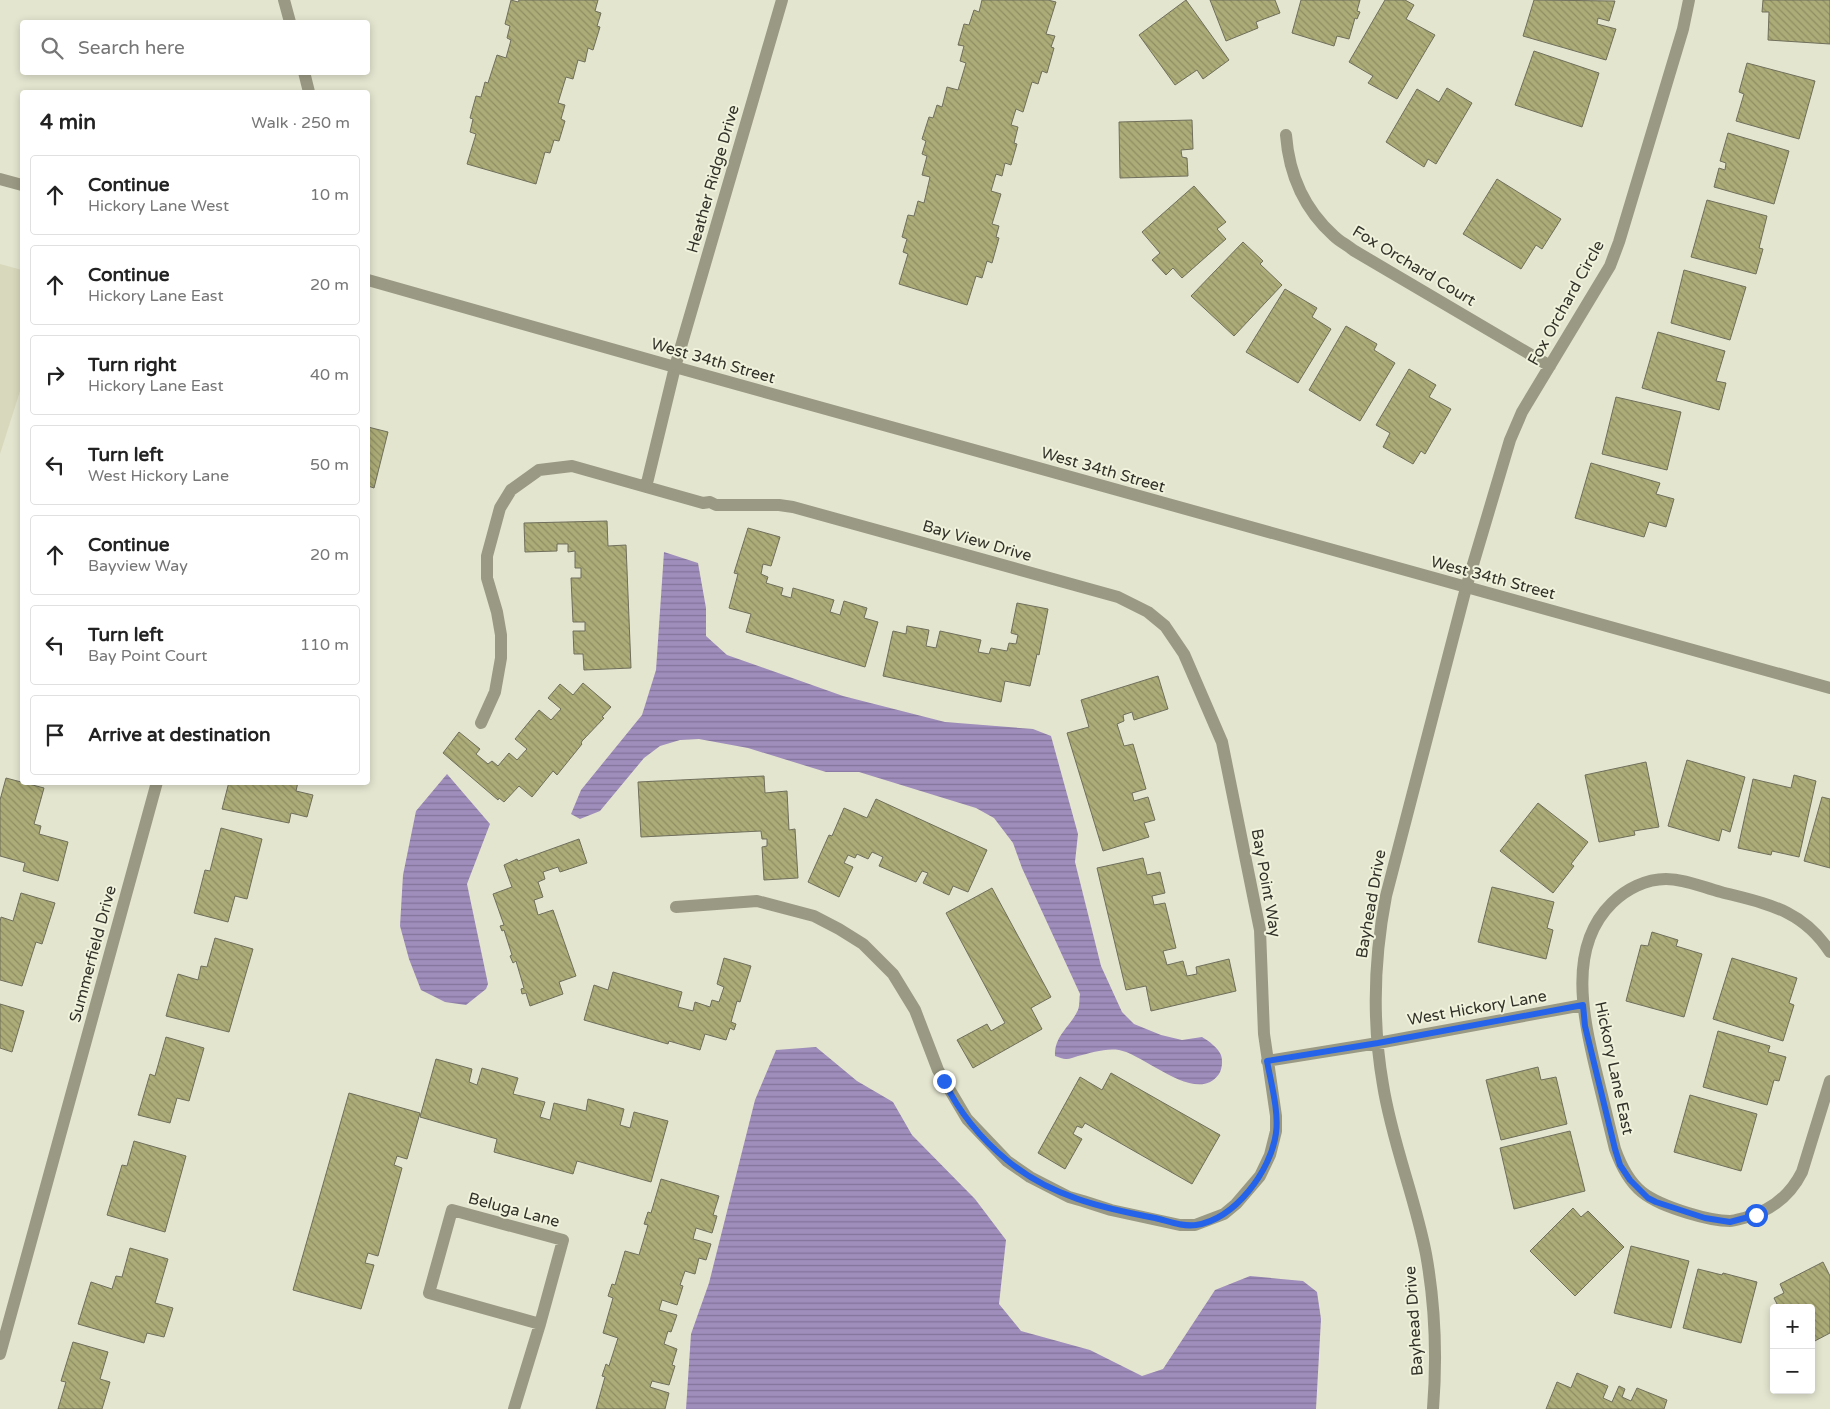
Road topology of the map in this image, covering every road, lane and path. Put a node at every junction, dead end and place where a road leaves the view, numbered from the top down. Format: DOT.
graph roads {
  1 [pos="284,0"];
  2 [pos="782,0"];
  3 [pos="1689,0"];
  4 [pos="289,20"];
  5 [pos="305,75"];
  6 [pos="308,90"];
  7 [pos="1286,135"];
  8 [pos="0,179"];
  9 [pos="20,185"];
  10 [pos="370,281"];
  11 [pos="1550,366"];
  12 [pos="675,367"];
  13 [pos="646,487"];
  14 [pos="1466,588"];
  15 [pos="1830,688"];
  16 [pos="481,724"];
  17 [pos="1222,742"];
  18 [pos="156,785"];
  19 [pos="676,906"];
  20 [pos="1830,952"];
  21 [pos="1583,1005"];
  22 [pos="1378,1043"];
  23 [pos="1267,1061"];
  24 [pos="1830,1081"];
  25 [pos="540,1324"];
  26 [pos="0,1354"];
  27 [pos="514,1409"];
  28 [pos="1433,1409"];
  1 -- 4 [label="street"];
  2 -- 12 [label="street, Heather Ridge Drive"];
  3 -- 11 [label="street, Fox Orchard Circle"];
  5 -- 6 [label="street"];
  7 -- 11 [label="street, Fox Orchard Court"];
  8 -- 9 [label="street"];
  10 -- 12 [label="street, West 34th Street"];
  11 -- 14 [label="street, Fox Orchard Circle"];
  12 -- 13 [label="street"];
  12 -- 14 [label="street, West 34th Street"];
  13 -- 16 [label="street, Bay View Drive"];
  13 -- 17 [label="street, Bay View Drive"];
  14 -- 15 [label="street, West 34th Street"];
  14 -- 22 [label="street, Bayhead Drive"];
  17 -- 23 [label="street, Bay Point Way"];
  18 -- 26 [label="street, Summerfield Drive"];
  19 -- 23 [label="street, Bay Point Way"];
  20 -- 21 [label="street, Hickory Lane East"];
  21 -- 22 [label="street, West Hickory Lane"];
  21 -- 24 [label="street, Hickory Lane East"];
  22 -- 23 [label="street, West Hickory Lane"];
  22 -- 28 [label="street, Bayhead Drive"];
  25 -- 25 [label="street, Beluga Lane"];
  25 -- 27 [label="street, Beluga Lane"];
}
